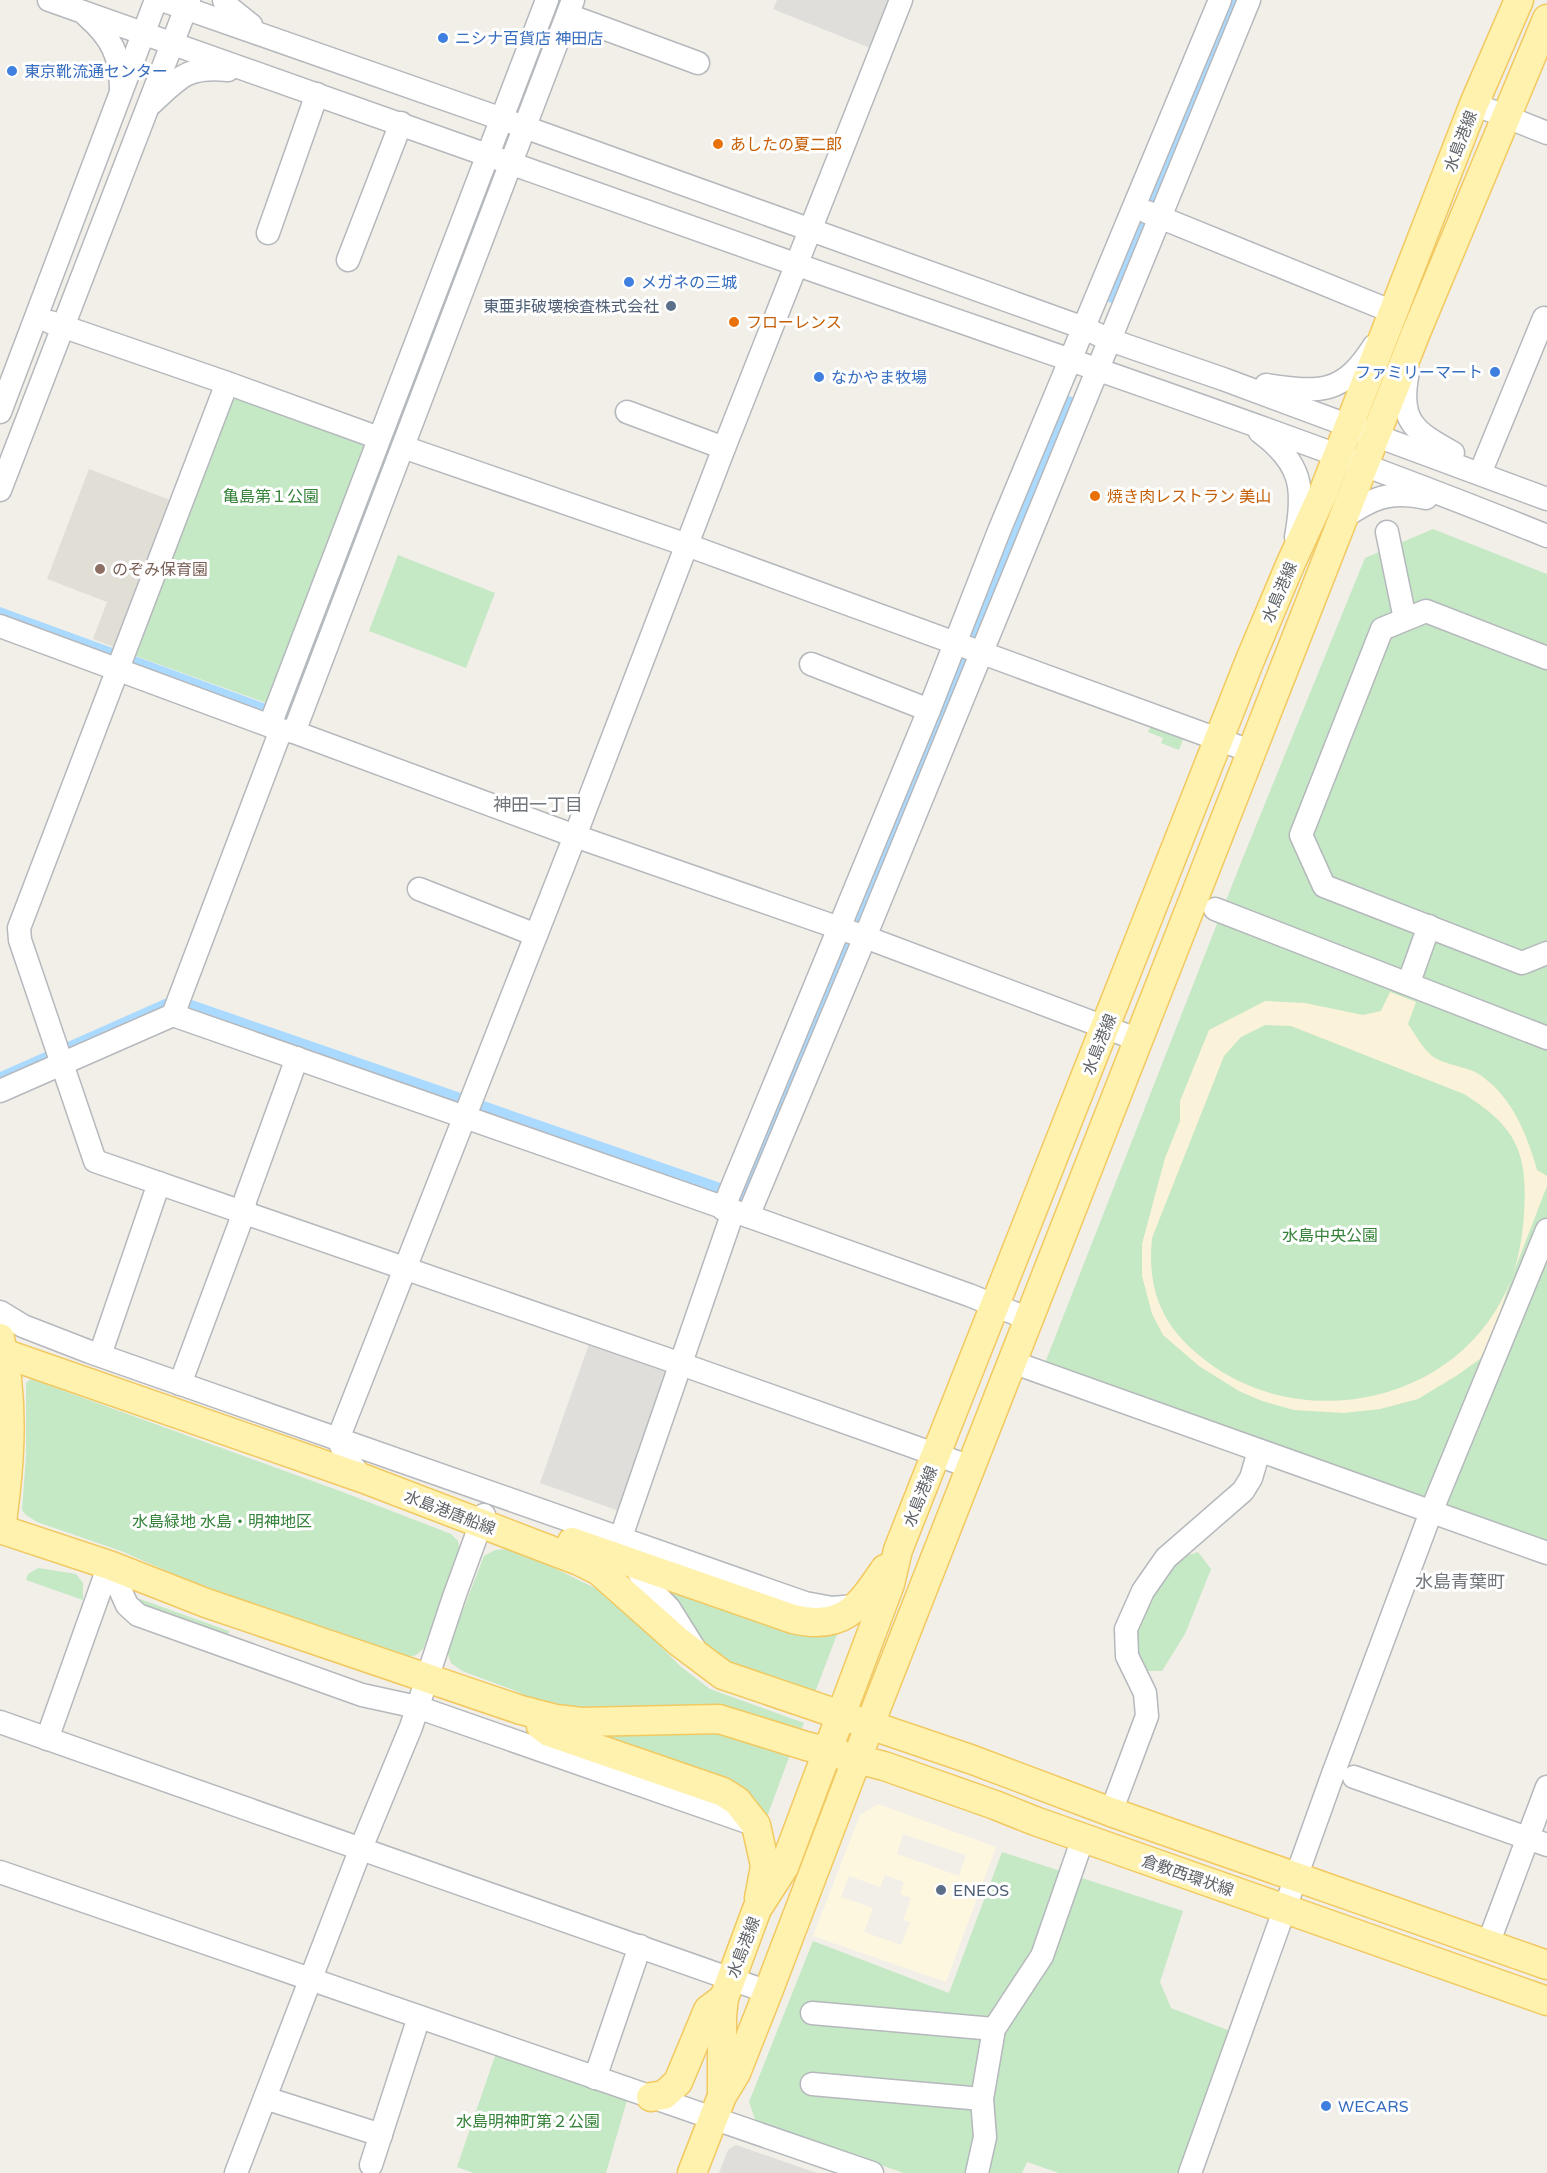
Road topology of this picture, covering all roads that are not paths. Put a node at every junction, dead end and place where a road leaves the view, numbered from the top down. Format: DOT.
graph roads {
  1 [pos="49,0"];
  2 [pos="156,0"];
  3 [pos="162,0"];
  4 [pos="224,0"];
  5 [pos="547,0"];
  6 [pos="901,0"];
  7 [pos="1220,0"];
  8 [pos="1249,0"];
  9 [pos="1519,0"];
  10 [pos="188,4"];
  11 [pos="571,8"];
  12 [pos="83,12"];
  13 [pos="1547,19"];
  14 [pos="144,33"];
  15 [pos="275,40"];
  16 [pos="172,44"];
  17 [pos="1215,47"];
  18 [pos="698,63"];
  19 [pos="262,75"];
  20 [pos="317,94"];
  21 [pos="121,96"];
  22 [pos="1474,104"];
  23 [pos="148,107"];
  24 [pos="1507,117"];
  25 [pos="502,119"];
  26 [pos="401,123"];
  27 [pos="525,127"];
  28 [pos="1547,133"];
  29 [pos="488,154"];
  30 [pos="511,163"];
  31 [pos="1147,212"];
  32 [pos="810,231"];
  33 [pos="268,232"];
  34 [pos="348,260"];
  35 [pos="797,265"];
  36 [pos="36,318"];
  37 [pos="1390,318"];
  38 [pos="1544,318"];
  39 [pos="64,326"];
  40 [pos="1084,328"];
  41 [pos="1415,335"];
  42 [pos="1110,340"];
  43 [pos="1071,359"];
  44 [pos="1097,369"];
  45 [pos="1223,379"];
  46 [pos="227,383"];
  47 [pos="0,412"];
  48 [pos="627,412"];
  49 [pos="1245,421"];
  50 [pos="1349,425"];
  51 [pos="1376,435"];
  52 [pos="392,441"];
  53 [pos="724,448"];
  54 [pos="1338,456"];
  55 [pos="1364,466"];
  56 [pos="1486,474"];
  57 [pos="0,490"];
  58 [pos="1547,499"];
  59 [pos="1477,508"];
  60 [pos="1343,518"];
  61 [pos="1387,532"];
  62 [pos="1547,536"];
  63 [pos="687,545"];
  64 [pos="1290,565"];
  65 [pos="1405,619"];
  66 [pos="0,626"];
  67 [pos="968,648"];
  68 [pos="1547,658"];
  69 [pos="121,661"];
  70 [pos="811,664"];
  71 [pos="928,710"];
  72 [pos="279,722"];
  73 [pos="1219,739"];
  74 [pos="1252,752"];
  75 [pos="575,836"];
  76 [pos="419,889"];
  77 [pos="1215,909"];
  78 [pos="1429,926"];
  79 [pos="851,933"];
  80 [pos="536,935"];
  81 [pos="1547,953"];
  82 [pos="1409,982"];
  83 [pos="175,1007"];
  84 [pos="1106,1028"];
  85 [pos="1547,1038"];
  86 [pos="1139,1040"];
  87 [pos="58,1055"];
  88 [pos="297,1058"];
  89 [pos="0,1091"];
  90 [pos="468,1108"];
  91 [pos="159,1183"];
  92 [pos="733,1205"];
  93 [pos="242,1211"];
  94 [pos="1547,1230"];
  95 [pos="406,1269"];
  96 [pos="996,1306"];
  97 [pos="0,1312"];
  98 [pos="1029,1319"];
  99 [pos="1,1347"];
  100 [pos="100,1355"];
  101 [pos="1012,1362"];
  102 [pos="681,1364"];
  103 [pos="180,1383"];
  104 [pos="338,1439"];
  105 [pos="1259,1451"];
  106 [pos="936,1455"];
  107 [pos="297,1456"];
  108 [pos="971,1467"];
  109 [pos="362,1478"];
  110 [pos="1431,1512"];
  111 [pos="482,1520"];
  112 [pos="0,1530"];
  113 [pos="620,1539"];
  114 [pos="593,1549"];
  115 [pos="898,1550"];
  116 [pos="1547,1553"];
  117 [pos="634,1563"];
  118 [pos="109,1565"];
  119 [pos="856,1606"];
  120 [pos="702,1661"];
  121 [pos="427,1679"];
  122 [pos="417,1707"];
  123 [pos="521,1710"];
  124 [pos="841,1716"];
  125 [pos="0,1722"];
  126 [pos="870,1725"];
  127 [pos="47,1738"];
  128 [pos="828,1752"];
  129 [pos="857,1759"];
  130 [pos="1354,1778"];
  131 [pos="1547,1787"];
  132 [pos="1111,1812"];
  133 [pos="756,1825"];
  134 [pos="1083,1838"];
  135 [pos="1538,1842"];
  136 [pos="361,1848"];
  137 [pos="0,1872"];
  138 [pos="1296,1876"];
  139 [pos="1284,1908"];
  140 [pos="757,1909"];
  141 [pos="1488,1944"];
  142 [pos="640,1946"];
  143 [pos="1547,1965"];
  144 [pos="310,1980"];
  145 [pos="727,1988"];
  146 [pos="768,1992"];
  147 [pos="1547,2001"];
  148 [pos="812,2013"];
  149 [pos="419,2017"];
  150 [pos="994,2029"];
  151 [pos="595,2078"];
  152 [pos="812,2084"];
  153 [pos="651,2097"];
  154 [pos="265,2098"];
  155 [pos="982,2099"];
  156 [pos="718,2107"];
  157 [pos="381,2135"];
  158 [pos="370,2165"];
  159 [pos="236,2173"];
  160 [pos="692,2173"];
  161 [pos="872,2173"];
  162 [pos="977,2173"];
  163 [pos="1190,2173"];
  1 -- 12 [label="street"];
  2 -- 14 [label="street"];
  3 -- 10 [label="street"];
  4 -- 15 [label="street"];
  5 -- 25 [label="street"];
  6 -- 32 [label="street"];
  7 -- 17 [label="street"];
  8 -- 17 [label="street"];
  9 -- 22 [label="main road, 水島港線"];
  10 -- 15 [label="street"];
  10 -- 16 [label="street"];
  11 -- 18 [label="street"];
  11 -- 27 [label="street"];
  12 -- 14 [label="street"];
  12 -- 21 [label="street"];
  13 -- 24 [label="main road, 水島港線"];
  14 -- 16 [label="street"];
  14 -- 21 [label="street"];
  15 -- 25 [label="street"];
  16 -- 19 [label="street"];
  16 -- 23 [label="street"];
  17 -- 31 [label="street"];
  19 -- 20 [label="street"];
  19 -- 23 [label="street"];
  20 -- 26 [label="street"];
  20 -- 33 [label="street"];
  21 -- 36 [label="street"];
  22 -- 24 [label="street"];
  22 -- 37 [label="main road, 水島港線"];
  23 -- 39 [label="street"];
  24 -- 28 [label="street"];
  24 -- 41 [label="main road, 水島港線"];
  25 -- 27 [label="street"];
  25 -- 29 [label="street"];
  26 -- 29 [label="street"];
  26 -- 34 [label="street"];
  27 -- 30 [label="street"];
  27 -- 32 [label="street"];
  29 -- 30 [label="street"];
  29 -- 52 [label="street"];
  30 -- 35 [label="street"];
  30 -- 52 [label="street"];
  31 -- 37 [label="street"];
  31 -- 40 [label="street"];
  31 -- 42 [label="street"];
  32 -- 35 [label="street"];
  32 -- 40 [label="street"];
  35 -- 43 [label="street"];
  35 -- 53 [label="street"];
  36 -- 39 [label="street"];
  36 -- 47 [label="street"];
  37 -- 45 [label="street"];
  37 -- 50 [label="main road, 水島港線"];
  38 -- 56 [label="street"];
  39 -- 46 [label="street"];
  39 -- 57 [label="street"];
  40 -- 42 [label="street"];
  40 -- 43 [label="street"];
  41 -- 51 [label="main road, 水島港線"];
  41 -- 56 [label="street"];
  42 -- 44 [label="street"];
  42 -- 45 [label="street"];
  43 -- 44 [label="street"];
  43 -- 67 [label="street"];
  44 -- 49 [label="street"];
  44 -- 67 [label="street"];
  45 -- 50 [label="street"];
  46 -- 52 [label="street"];
  46 -- 69 [label="street"];
  48 -- 53 [label="street"];
  49 -- 54 [label="street"];
  49 -- 64 [label="street"];
  50 -- 51 [label="street"];
  50 -- 54 [label="main road, 水島港線"];
  51 -- 55 [label="main road, 水島港線"];
  51 -- 56 [label="street"];
  52 -- 63 [label="street"];
  52 -- 72 [label="street"];
  52 -- 72 [label="street"];
  53 -- 63 [label="street"];
  54 -- 55 [label="street"];
  54 -- 64 [label="main road, 水島港線"];
  55 -- 59 [label="street"];
  55 -- 60 [label="main road, 水島港線"];
  56 -- 58 [label="street"];
  59 -- 60 [label="street"];
  59 -- 62 [label="street"];
  60 -- 74 [label="main road, 水島港線"];
  61 -- 65 [label="street"];
  63 -- 67 [label="street"];
  63 -- 75 [label="street"];
  64 -- 73 [label="main road, 水島港線"];
  65 -- 68 [label="street"];
  65 -- 78 [label="street"];
  66 -- 69 [label="street"];
  67 -- 71 [label="street"];
  67 -- 73 [label="street"];
  67 -- 79 [label="street"];
  69 -- 72 [label="street"];
  69 -- 87 [label="street"];
  70 -- 71 [label="street"];
  71 -- 79 [label="street"];
  72 -- 75 [label="street"];
  72 -- 83 [label="street"];
  73 -- 74 [label="street"];
  73 -- 84 [label="main road, 水島港線"];
  74 -- 86 [label="main road, 水島港線"];
  75 -- 79 [label="street"];
  75 -- 80 [label="street"];
  76 -- 80 [label="street"];
  77 -- 82 [label="street"];
  78 -- 81 [label="street"];
  78 -- 82 [label="street"];
  79 -- 84 [label="street"];
  79 -- 92 [label="street"];
  79 -- 92 [label="street"];
  80 -- 90 [label="street"];
  82 -- 85 [label="street"];
  83 -- 87 [label="street"];
  83 -- 88 [label="street"];
  84 -- 86 [label="street"];
  84 -- 96 [label="main road, 水島港線"];
  86 -- 98 [label="main road, 水島港線"];
  87 -- 89 [label="street"];
  87 -- 91 [label="street"];
  88 -- 90 [label="street"];
  88 -- 93 [label="street"];
  90 -- 92 [label="street"];
  90 -- 95 [label="street"];
  91 -- 93 [label="street"];
  91 -- 100 [label="street"];
  92 -- 96 [label="street"];
  92 -- 102 [label="street"];
  93 -- 95 [label="street"];
  93 -- 103 [label="street"];
  94 -- 110 [label="street"];
  95 -- 102 [label="street"];
  95 -- 104 [label="street"];
  96 -- 98 [label="street"];
  96 -- 106 [label="main road, 水島港線"];
  97 -- 100 [label="street"];
  98 -- 101 [label="main road, 水島港線"];
  99 -- 107 [label="main road, 水島港唐船線"];
  99 -- 112 [label="main road"];
  100 -- 103 [label="street"];
  101 -- 105 [label="street"];
  101 -- 108 [label="main road, 水島港線"];
  102 -- 106 [label="street"];
  102 -- 113 [label="street"];
  103 -- 104 [label="street"];
  104 -- 107 [label="street"];
  104 -- 109 [label="street"];
  104 -- 113 [label="street"];
  105 -- 110 [label="street"];
  105 -- 132 [label="street"];
  106 -- 108 [label="street"];
  106 -- 115 [label="main road, 水島港線"];
  107 -- 109 [label="main road, 水島港唐船線"];
  108 -- 126 [label="main road, 水島港線"];
  109 -- 111 [label="main road, 水島港唐船線"];
  110 -- 116 [label="street"];
  110 -- 138 [label="street"];
  111 -- 114 [label="main road"];
  111 -- 120 [label="main road, 水島港唐船線"];
  111 -- 121 [label="street"];
  112 -- 118 [label="main road"];
  113 -- 114 [label="street"];
  113 -- 117 [label="street"];
  113 -- 119 [label="street"];
  114 -- 117 [label="main road"];
  115 -- 119 [label="main road"];
  115 -- 124 [label="main road, 水島港線"];
  117 -- 119 [label="main road"];
  117 -- 120 [label="street"];
  118 -- 121 [label="main road"];
  118 -- 122 [label="street"];
  118 -- 127 [label="street"];
  120 -- 124 [label="main road, 水島港唐船線"];
  121 -- 122 [label="street"];
  121 -- 123 [label="main road"];
  122 -- 133 [label="street"];
  122 -- 136 [label="street"];
  123 -- 128 [label="main road"];
  123 -- 133 [label="main road"];
  124 -- 126 [label="main road, 水島港唐船線"];
  124 -- 128 [label="main road, 水島港線"];
  125 -- 127 [label="street"];
  126 -- 129 [label="main road, 水島港線"];
  126 -- 132 [label="main road, 倉敷西環状線"];
  127 -- 136 [label="street"];
  128 -- 129 [label="main road, 倉敷西環状線"];
  128 -- 140 [label="main road, 水島港線"];
  129 -- 134 [label="main road, 倉敷西環状線"];
  129 -- 146 [label="main road, 水島港線"];
  130 -- 135 [label="street"];
  131 -- 135 [label="street"];
  132 -- 138 [label="main road, 倉敷西環状線"];
  133 -- 140 [label="main road"];
  134 -- 139 [label="main road, 倉敷西環状線"];
  134 -- 150 [label="street"];
  135 -- 141 [label="street"];
  136 -- 142 [label="street"];
  136 -- 144 [label="street"];
  137 -- 144 [label="street"];
  138 -- 139 [label="street"];
  138 -- 141 [label="main road, 倉敷西環状線"];
  139 -- 147 [label="main road, 倉敷西環状線"];
  139 -- 163 [label="street"];
  140 -- 145 [label="main road, 水島港線"];
  141 -- 143 [label="main road, 倉敷西環状線"];
  142 -- 145 [label="street"];
  142 -- 151 [label="street"];
  144 -- 149 [label="street"];
  144 -- 154 [label="street"];
  145 -- 146 [label="street"];
  145 -- 153 [label="main road"];
  145 -- 156 [label="main road, 水島港線"];
  146 -- 156 [label="main road, 水島港線"];
  148 -- 150 [label="street"];
  149 -- 151 [label="street"];
  149 -- 157 [label="street"];
  150 -- 155 [label="street"];
  151 -- 153 [label="street"];
  152 -- 155 [label="street"];
  153 -- 156 [label="street"];
  154 -- 157 [label="street"];
  154 -- 159 [label="street"];
  155 -- 162 [label="street"];
  156 -- 160 [label="main road, 水島港線"];
  156 -- 161 [label="street"];
  157 -- 158 [label="street"];
}
